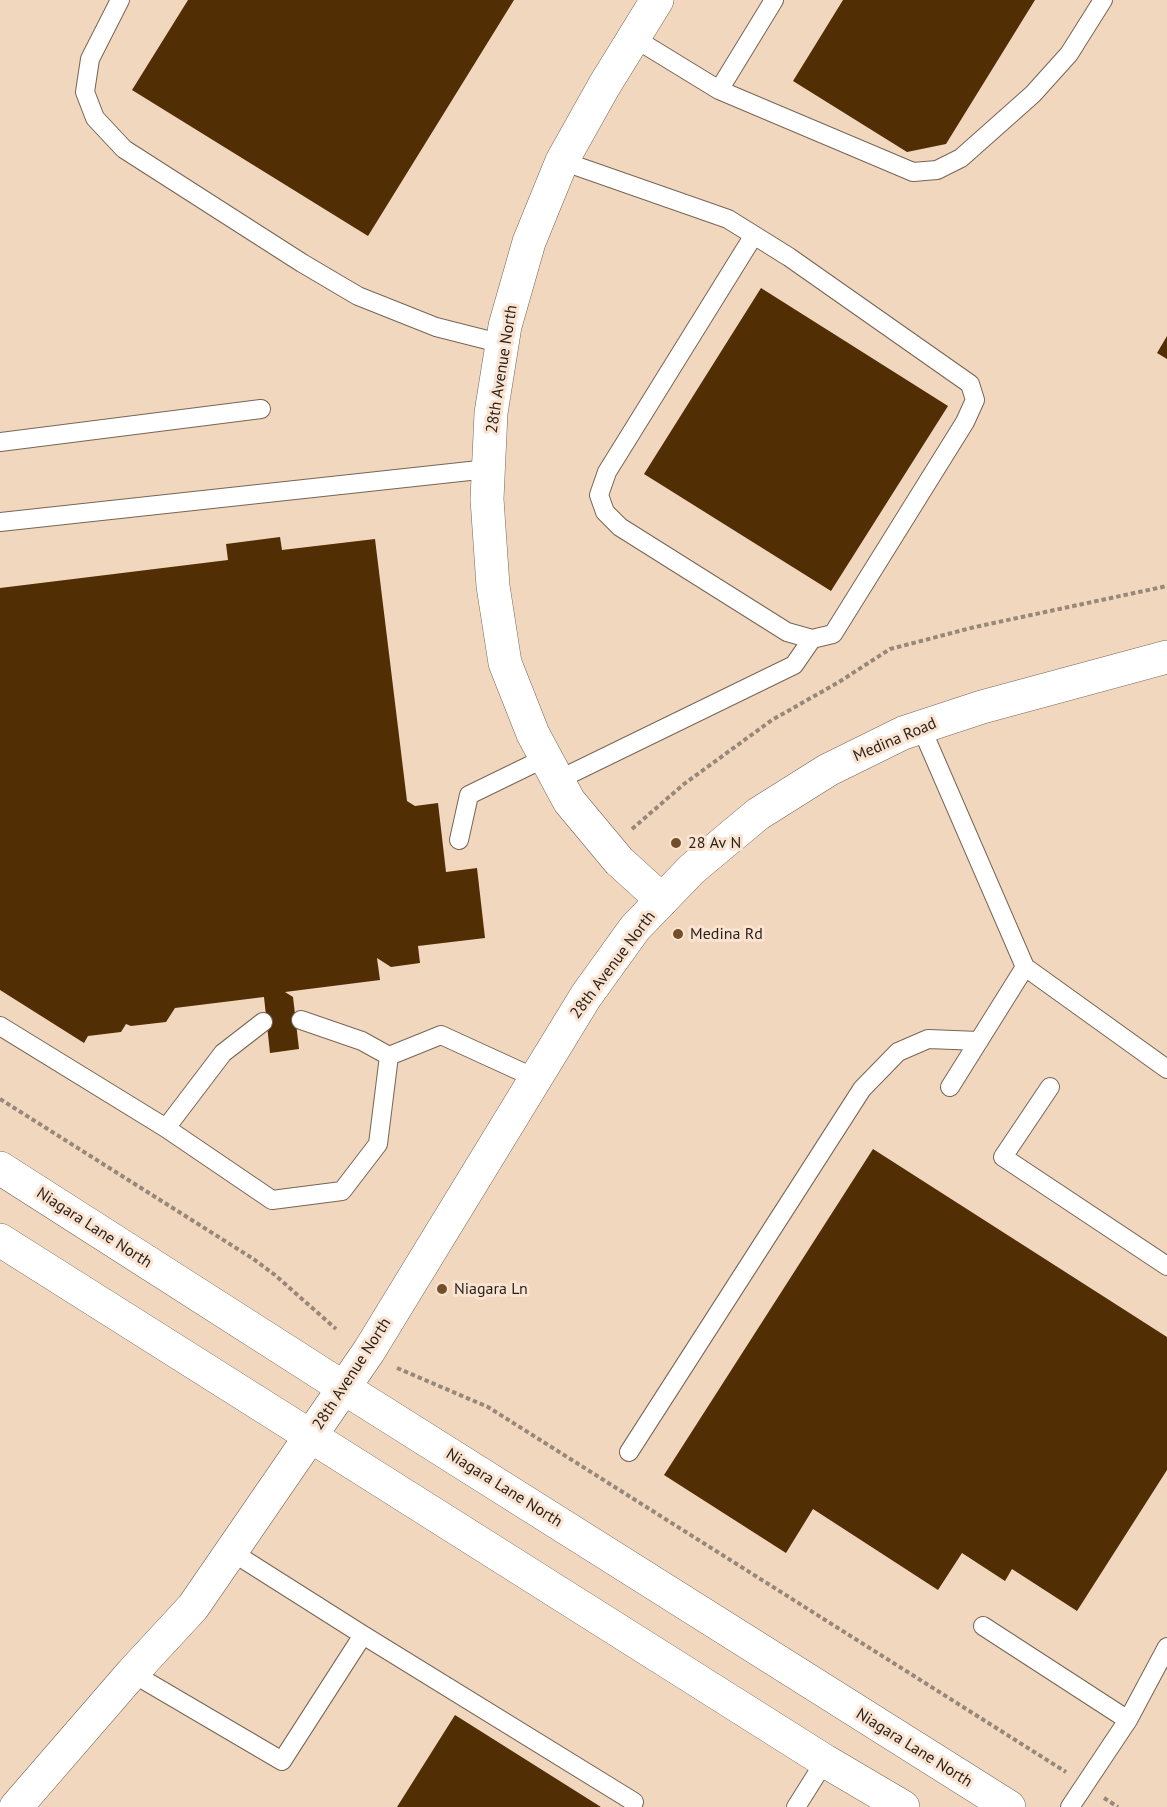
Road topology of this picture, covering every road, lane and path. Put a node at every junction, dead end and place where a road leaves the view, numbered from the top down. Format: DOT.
graph roads {
  1 [pos="120,0"];
  2 [pos="657,0"];
  3 [pos="774,0"];
  4 [pos="1103,0"];
  5 [pos="634,38"];
  6 [pos="719,90"];
  7 [pos="562,161"];
  8 [pos="754,236"];
  9 [pos="503,344"];
  10 [pos="261,409"];
  11 [pos="0,442"];
  12 [pos="488,469"];
  13 [pos="0,522"];
  14 [pos="1167,586"];
  15 [pos="812,639"];
  16 [pos="1167,657"];
  17 [pos="921,727"];
  18 [pos="552,769"];
  19 [pos="459,840"];
  20 [pos="608,848"];
  21 [pos="662,900"];
  22 [pos="1025,967"];
  23 [pos="301,1020"];
  24 [pos="263,1023"];
  25 [pos="0,1026"];
  26 [pos="979,1041"];
  27 [pos="389,1056"];
  28 [pos="1167,1069"];
  29 [pos="535,1078"];
  30 [pos="950,1087"];
  31 [pos="1050,1087"];
  32 [pos="0,1099"];
  33 [pos="165,1128"];
  34 [pos="0,1168"];
  35 [pos="0,1240"];
  36 [pos="1167,1266"];
  37 [pos="336,1329"];
  38 [pos="398,1368"];
  39 [pos="344,1388"];
  40 [pos="311,1436"];
  41 [pos="629,1452"];
  42 [pos="232,1552"];
  43 [pos="983,1626"];
  44 [pos="363,1635"];
  45 [pos="1167,1647"];
  46 [pos="132,1672"];
  47 [pos="1128,1720"];
  48 [pos="825,1761"];
  49 [pos="1084,1784"];
  50 [pos="634,1802"];
  51 [pos="16,1807"];
  52 [pos="796,1807"];
  53 [pos="903,1807"];
  54 [pos="1009,1807"];
  55 [pos="1070,1807"];
  56 [pos="1118,1807"];
  1 -- 9 [label="lane"];
  2 -- 5 [label="street, 28th Avenue North"];
  3 -- 6 [label="lane"];
  4 -- 6 [label="lane"];
  5 -- 6 [label="lane"];
  5 -- 7 [label="street, 28th Avenue North"];
  7 -- 8 [label="lane"];
  7 -- 9 [label="street, 28th Avenue North"];
  8 -- 15 [label="lane"];
  8 -- 15 [label="lane"];
  9 -- 12 [label="street, 28th Avenue North"];
  10 -- 11 [label="lane"];
  12 -- 13 [label="lane"];
  12 -- 18 [label="street, 28th Avenue North"];
  14 -- 20 [label="path"];
  15 -- 18 [label="lane"];
  16 -- 17 [label="street, Medina Road"];
  17 -- 21 [label="street, Medina Road"];
  17 -- 22 [label="lane"];
  18 -- 19 [label="lane"];
  18 -- 20 [label="street, 28th Avenue North"];
  20 -- 21 [label="street, 28th Avenue North"];
  21 -- 29 [label="street, 28th Avenue North"];
  22 -- 26 [label="lane"];
  22 -- 28 [label="lane"];
  23 -- 27 [label="lane"];
  24 -- 33 [label="lane"];
  25 -- 33 [label="lane"];
  26 -- 30 [label="lane"];
  26 -- 41 [label="lane"];
  27 -- 29 [label="lane"];
  27 -- 33 [label="lane"];
  29 -- 39 [label="street, 28th Avenue North"];
  31 -- 36 [label="lane"];
  32 -- 37 [label="path"];
  34 -- 39 [label="street, Niagara Lane North"];
  35 -- 40 [label="street"];
  38 -- 49 [label="path"];
  39 -- 40 [label="street, 28th Avenue North"];
  39 -- 54 [label="street, Niagara Lane North"];
  40 -- 42 [label="street, 28th Avenue North"];
  40 -- 48 [label="street"];
  42 -- 44 [label="lane"];
  42 -- 46 [label="street, 28th Avenue North"];
  43 -- 47 [label="lane"];
  44 -- 46 [label="lane"];
  44 -- 50 [label="lane"];
  45 -- 47 [label="lane"];
  46 -- 51 [label="street, 28th Avenue North"];
  47 -- 49 [label="lane"];
  48 -- 52 [label="lane"];
  48 -- 53 [label="street"];
  49 -- 55 [label="lane"];
  49 -- 56 [label="path"];
}
